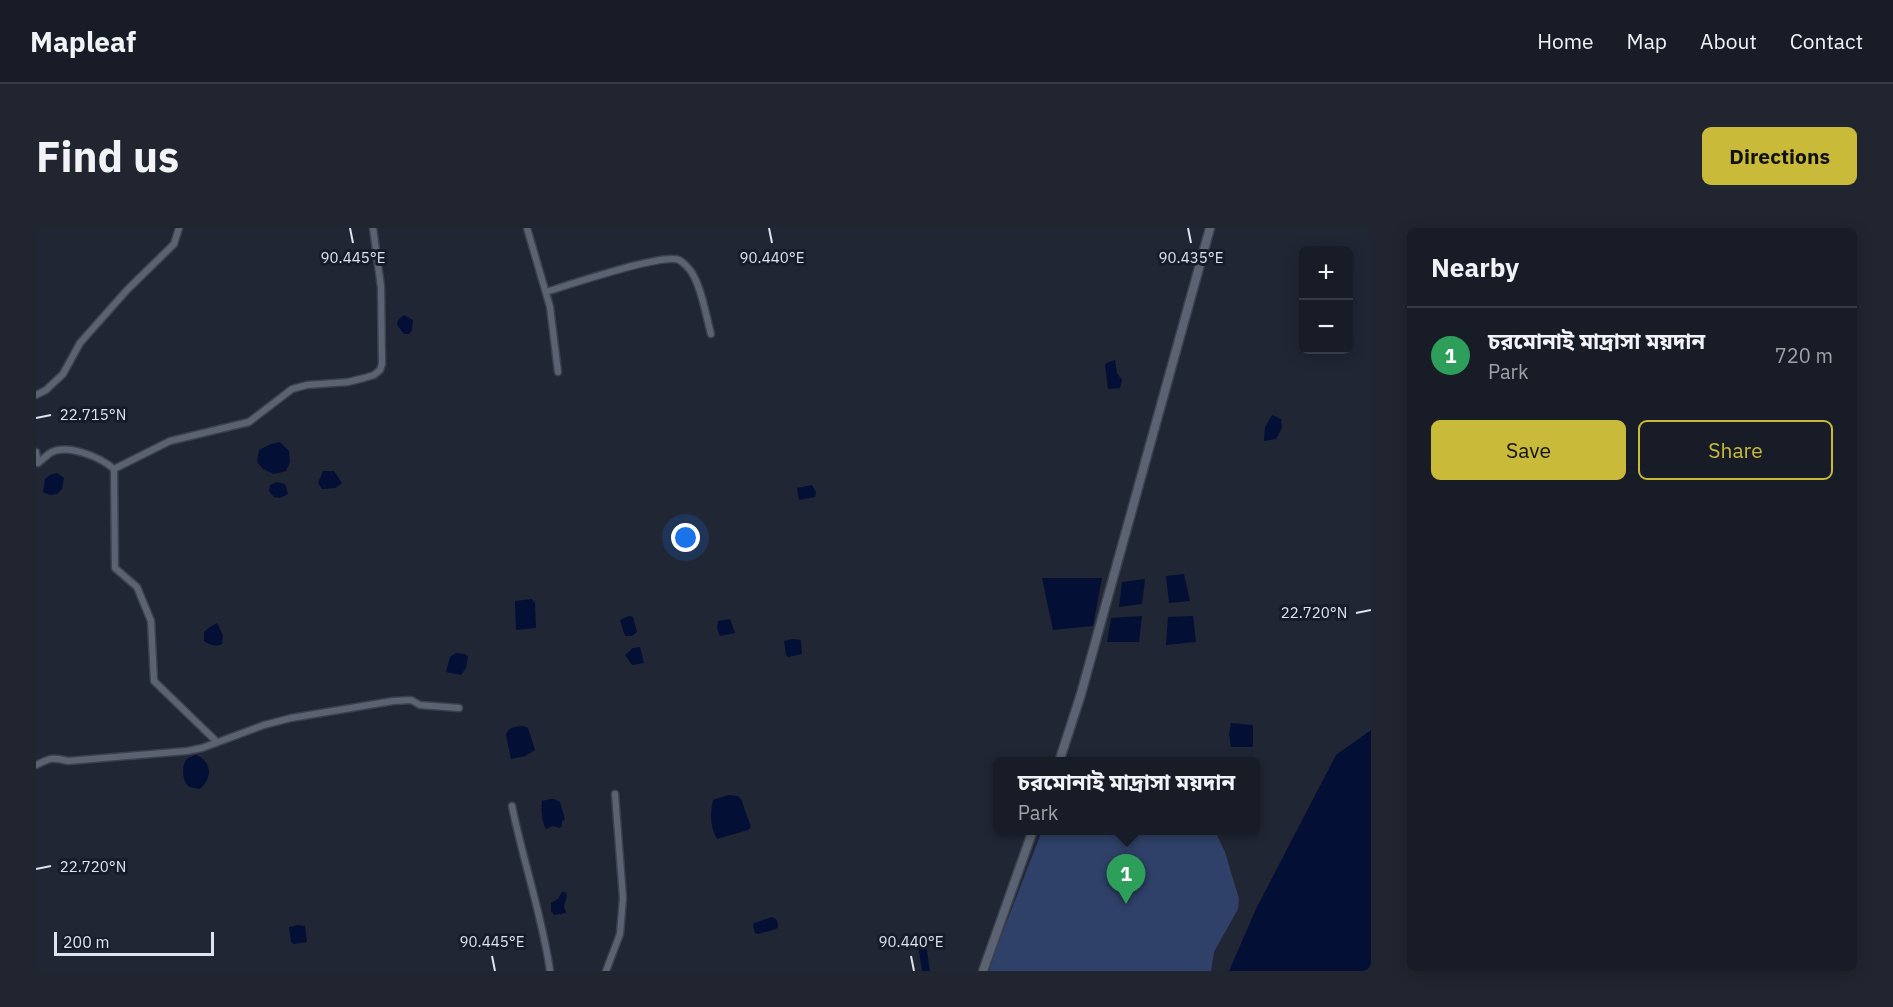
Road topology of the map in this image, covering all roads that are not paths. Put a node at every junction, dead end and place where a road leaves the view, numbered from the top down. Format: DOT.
graph roads {
  1 [pos="179,228"];
  2 [pos="373,228"];
  3 [pos="527,228"];
  4 [pos="1210,228"];
  5 [pos="546,292"];
  6 [pos="711,334"];
  7 [pos="558,372"];
  8 [pos="36,395"];
  9 [pos="36,452"];
  10 [pos="114,469"];
  11 [pos="459,708"];
  12 [pos="217,742"];
  13 [pos="1061,757"];
  14 [pos="36,765"];
  15 [pos="615,794"];
  16 [pos="512,806"];
  17 [pos="1032,835"];
  18 [pos="550,971"];
  19 [pos="606,971"];
  20 [pos="983,971"];
  1 -- 8 [label="street"];
  2 -- 10 [label="street"];
  3 -- 5 [label="street"];
  4 -- 13 [label="main road"];
  5 -- 6 [label="street"];
  5 -- 7 [label="street"];
  9 -- 10 [label="street"];
  10 -- 12 [label="street"];
  11 -- 12 [label="street"];
  12 -- 14 [label="street"];
  15 -- 19 [label="street"];
  16 -- 18 [label="street"];
  17 -- 20 [label="main road"];
}
